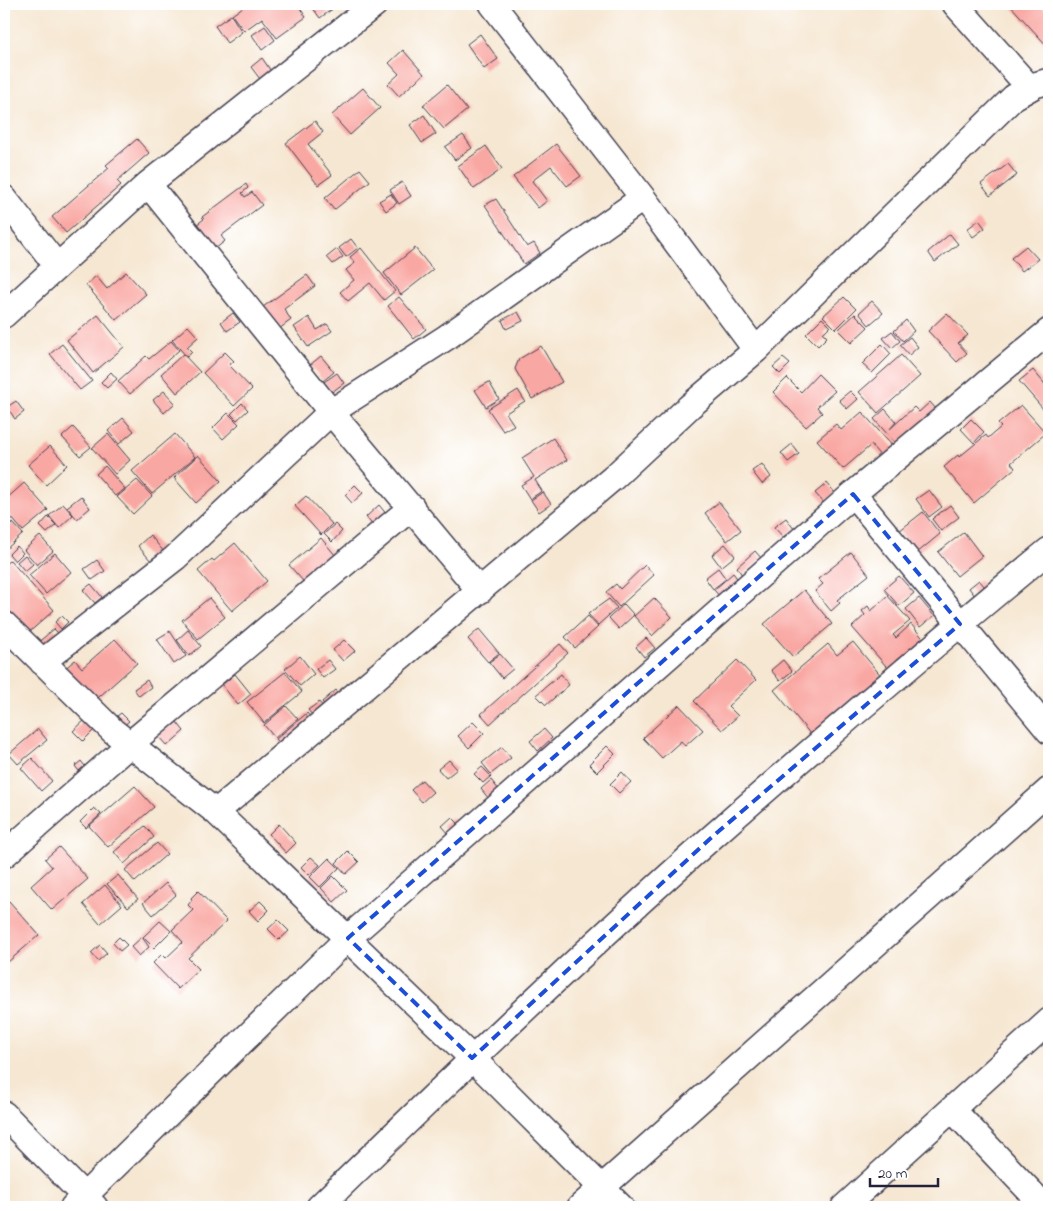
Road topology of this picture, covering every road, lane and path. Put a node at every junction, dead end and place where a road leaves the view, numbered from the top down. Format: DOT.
graph roads {
  1 [pos="375,4"];
  2 [pos="492,4"];
  3 [pos="955,4"];
  4 [pos="1039,84"];
  5 [pos="148,184"];
  6 [pos="4,198"];
  7 [pos="643,198"];
  8 [pos="58,266"];
  9 [pos="4,315"];
  10 [pos="1049,331"];
  11 [pos="756,350"];
  12 [pos="331,412"];
  13 [pos="853,494"];
  14 [pos="412,507"];
  15 [pos="1049,550"];
  16 [pos="480,591"];
  17 [pos="960,624"];
  18 [pos="4,626"];
  19 [pos="42,662"];
  20 [pos="1049,731"];
  21 [pos="130,744"];
  22 [pos="1049,790"];
  23 [pos="216,812"];
  24 [pos="4,855"];
  25 [pos="348,938"];
  26 [pos="1049,1021"];
  27 [pos="472,1058"];
  28 [pos="952,1109"];
  29 [pos="4,1114"];
  30 [pos="601,1188"];
  31 [pos="84,1204"];
  32 [pos="320,1207"];
  33 [pos="580,1207"];
  34 [pos="621,1207"];
  35 [pos="844,1207"];
  36 [pos="1045,1207"];
  1 -- 5 [label="street"];
  2 -- 7 [label="street"];
  3 -- 4 [label="street"];
  4 -- 11 [label="street"];
  5 -- 8 [label="street"];
  5 -- 12 [label="street"];
  6 -- 8 [label="street"];
  7 -- 11 [label="street"];
  7 -- 12 [label="street"];
  8 -- 9 [label="street"];
  10 -- 13 [label="street"];
  11 -- 16 [label="street"];
  12 -- 14 [label="street"];
  12 -- 19 [label="street"];
  13 -- 17 [label="street"];
  13 -- 25 [label="street"];
  14 -- 16 [label="street"];
  14 -- 21 [label="street"];
  15 -- 17 [label="street"];
  16 -- 23 [label="street"];
  17 -- 20 [label="street"];
  17 -- 27 [label="street"];
  18 -- 19 [label="street"];
  19 -- 21 [label="street"];
  21 -- 23 [label="street"];
  21 -- 24 [label="street"];
  22 -- 30 [label="street"];
  23 -- 25 [label="street"];
  25 -- 27 [label="street"];
  25 -- 31 [label="street"];
  26 -- 28 [label="street"];
  27 -- 30 [label="street"];
  27 -- 32 [label="street"];
  28 -- 35 [label="street"];
  28 -- 36 [label="street"];
  29 -- 31 [label="street"];
  30 -- 33 [label="street"];
  30 -- 34 [label="street"];
}
